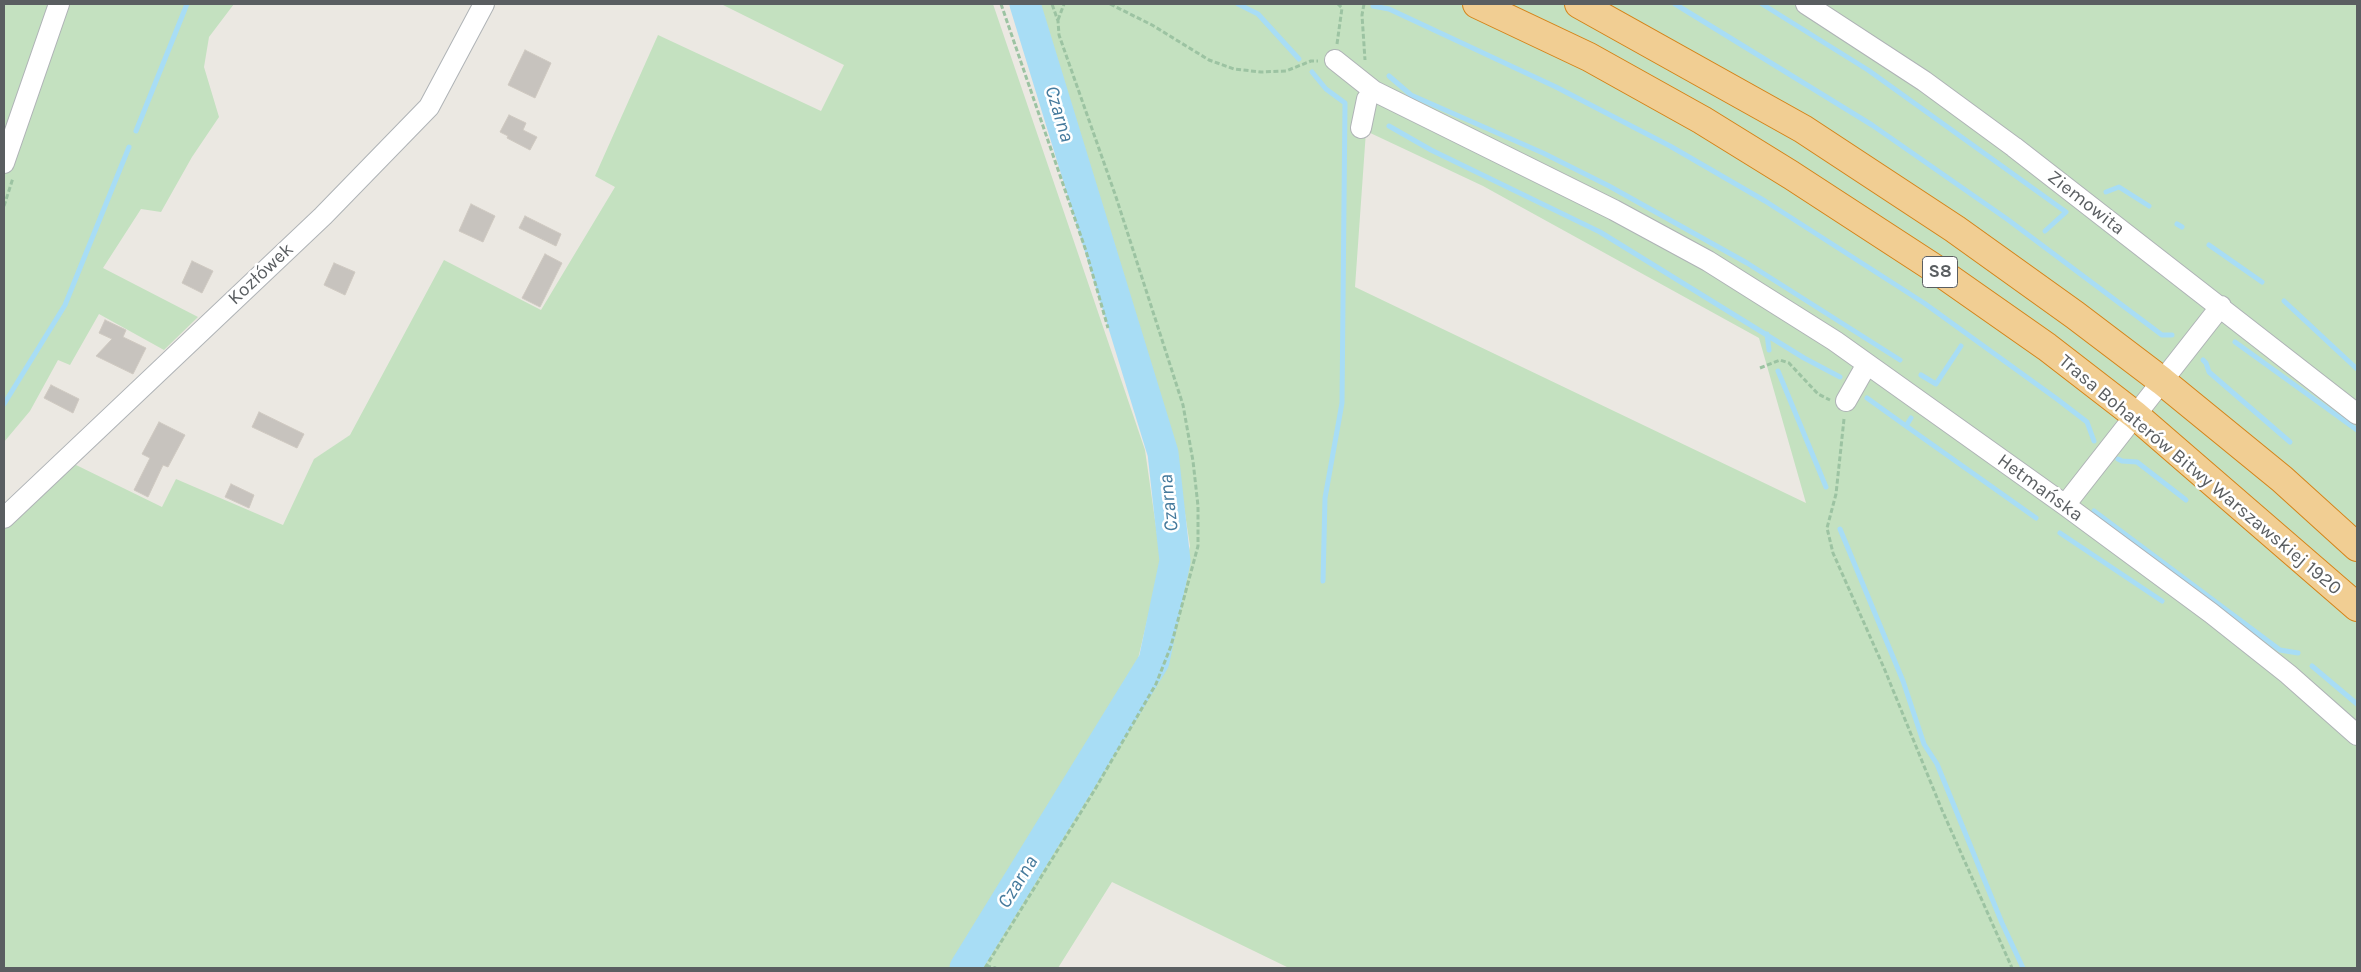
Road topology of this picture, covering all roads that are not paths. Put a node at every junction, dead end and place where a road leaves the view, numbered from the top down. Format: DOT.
graph roads {
  1 [pos="59,4"];
  2 [pos="484,4"];
  3 [pos="1477,4"];
  4 [pos="1579,4"];
  5 [pos="1806,4"];
  6 [pos="1336,60"];
  7 [pos="1374,91"];
  8 [pos="1361,128"];
  9 [pos="4,163"];
  10 [pos="2221,306"];
  11 [pos="1867,364"];
  12 [pos="2162,381"];
  13 [pos="1846,401"];
  14 [pos="2357,414"];
  15 [pos="2135,416"];
  16 [pos="2065,505"];
  17 [pos="4,518"];
  18 [pos="2357,546"];
  19 [pos="2357,606"];
  20 [pos="2357,735"];
  1 -- 9 [label="street"];
  2 -- 17 [label="street, Kozłówek"];
  3 -- 15 [label="highway, Trasa Bohaterów Bitwy Warszawskiej 1920 / S8"];
  4 -- 12 [label="highway, S8"];
  5 -- 10 [label="street, Ziemowita"];
  6 -- 7 [label="street, Hetmańska"];
  7 -- 8 [label="street"];
  7 -- 11 [label="street, Hetmańska"];
  10 -- 12 [label="street"];
  10 -- 14 [label="street, Ziemowita"];
  11 -- 13 [label="street"];
  11 -- 16 [label="street, Hetmańska"];
  12 -- 15 [label="street"];
  12 -- 18 [label="highway, S8"];
  15 -- 16 [label="street"];
  15 -- 19 [label="highway, Trasa Bohaterów Bitwy Warszawskiej 1920 / S8"];
  16 -- 20 [label="street, Hetmańska"];
}
